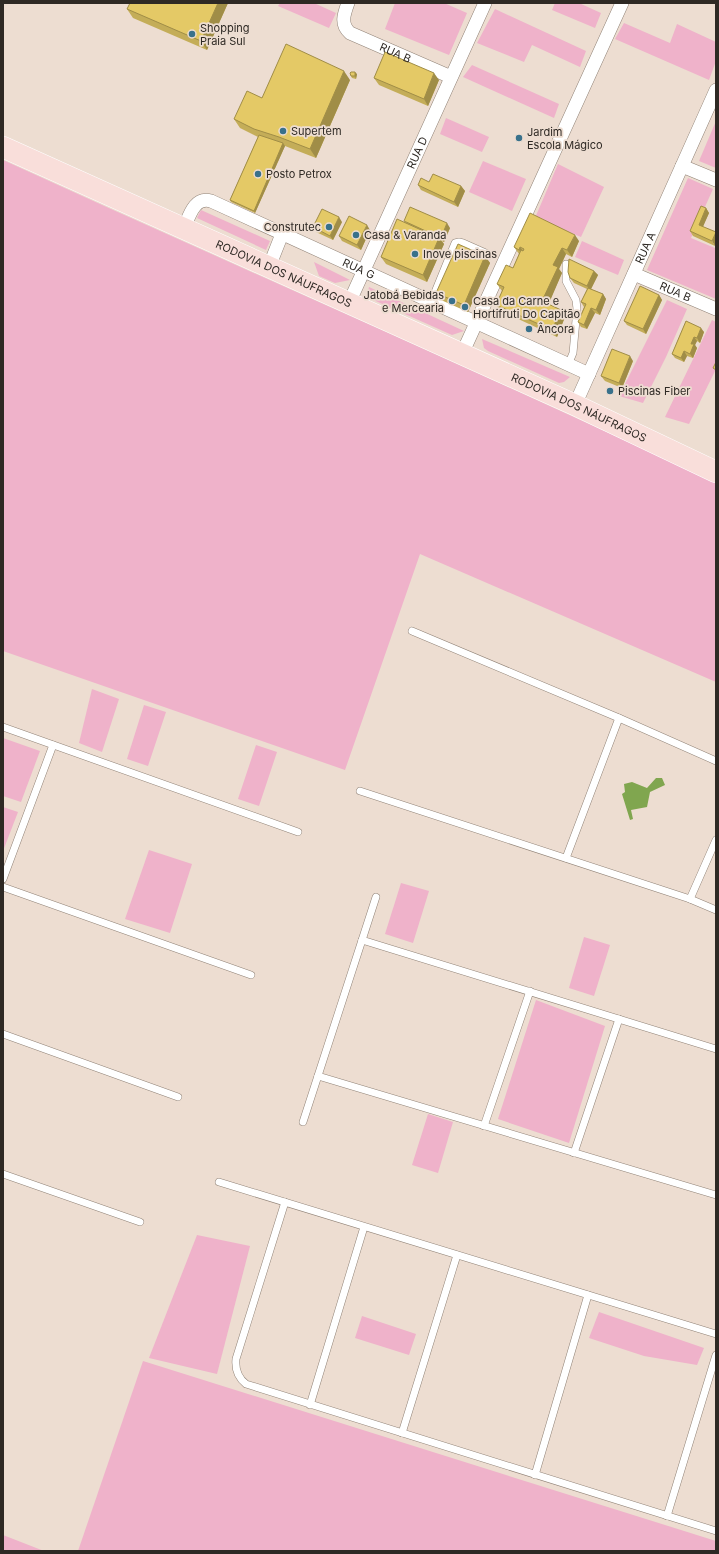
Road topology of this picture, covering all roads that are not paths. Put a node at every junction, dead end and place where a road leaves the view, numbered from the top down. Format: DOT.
graph roads {
  1 [pos="348,3"];
  2 [pos="485,3"];
  3 [pos="622,3"];
  4 [pos="451,77"];
  5 [pos="716,90"];
  6 [pos="3,147"];
  7 [pos="682,166"];
  8 [pos="716,180"];
  9 [pos="184,228"];
  10 [pos="282,234"];
  11 [pos="490,255"];
  12 [pos="566,264"];
  13 [pos="269,267"];
  14 [pos="364,271"];
  15 [pos="634,274"];
  16 [pos="431,302"];
  17 [pos="349,303"];
  18 [pos="716,309"];
  19 [pos="476,323"];
  20 [pos="462,354"];
  21 [pos="568,365"];
  22 [pos="589,374"];
  23 [pos="575,405"];
  24 [pos="716,472"];
  25 [pos="412,631"];
  26 [pos="619,718"];
  27 [pos="3,727"];
  28 [pos="53,745"];
  29 [pos="716,761"];
  30 [pos="360,791"];
  31 [pos="298,832"];
  32 [pos="716,840"];
  33 [pos="566,858"];
  34 [pos="3,879"];
  35 [pos="3,887"];
  36 [pos="376,897"];
  37 [pos="690,899"];
  38 [pos="716,910"];
  39 [pos="362,940"];
  40 [pos="251,975"];
  41 [pos="530,991"];
  42 [pos="619,1019"];
  43 [pos="3,1034"];
  44 [pos="716,1049"];
  45 [pos="318,1076"];
  46 [pos="178,1097"];
  47 [pos="303,1122"];
  48 [pos="484,1126"];
  49 [pos="574,1153"];
  50 [pos="3,1174"];
  51 [pos="219,1182"];
  52 [pos="716,1195"];
  53 [pos="285,1202"];
  54 [pos="140,1222"];
  55 [pos="364,1226"];
  56 [pos="457,1255"];
  57 [pos="588,1295"];
  58 [pos="716,1334"];
  59 [pos="716,1355"];
  60 [pos="310,1405"];
  61 [pos="402,1433"];
  62 [pos="535,1475"];
  63 [pos="667,1516"];
  64 [pos="716,1531"];
  1 -- 4 [label="street, RUA B"];
  2 -- 4 [label="street, RUA D"];
  3 -- 19 [label="street"];
  4 -- 14 [label="street, RUA D"];
  5 -- 7 [label="street, RUA A"];
  6 -- 9 [label="main road, RODOVIA DOS NÁUFRAGOS"];
  7 -- 8 [label="street"];
  7 -- 15 [label="street, RUA A"];
  9 -- 10 [label="street, RUA G"];
  9 -- 13 [label="main road, RODOVIA DOS NÁUFRAGOS"];
  10 -- 13 [label="street"];
  10 -- 14 [label="street, RUA G"];
  11 -- 16 [label="lane"];
  12 -- 21 [label="lane"];
  13 -- 17 [label="main road, RODOVIA DOS NÁUFRAGOS"];
  14 -- 16 [label="street, RUA G"];
  14 -- 17 [label="street, RUA D"];
  15 -- 18 [label="street, RUA B"];
  15 -- 22 [label="street, RUA A"];
  16 -- 19 [label="street, RUA G"];
  17 -- 20 [label="main road, RODOVIA DOS NÁUFRAGOS"];
  19 -- 20 [label="street"];
  19 -- 21 [label="street, RUA G"];
  20 -- 23 [label="main road, RODOVIA DOS NÁUFRAGOS"];
  21 -- 22 [label="street, RUA G"];
  22 -- 23 [label="street, RUA A"];
  23 -- 24 [label="main road, RODOVIA DOS NÁUFRAGOS"];
  25 -- 26 [label="lane"];
  26 -- 29 [label="lane"];
  26 -- 33 [label="lane"];
  27 -- 28 [label="lane"];
  28 -- 31 [label="lane"];
  28 -- 34 [label="lane"];
  30 -- 33 [label="lane"];
  32 -- 37 [label="lane"];
  33 -- 37 [label="lane"];
  35 -- 40 [label="lane"];
  36 -- 39 [label="lane"];
  37 -- 38 [label="lane"];
  39 -- 41 [label="lane"];
  39 -- 45 [label="lane"];
  41 -- 42 [label="lane"];
  41 -- 48 [label="lane"];
  42 -- 44 [label="lane"];
  42 -- 49 [label="lane"];
  43 -- 46 [label="lane"];
  45 -- 47 [label="lane"];
  45 -- 48 [label="lane"];
  48 -- 49 [label="lane"];
  49 -- 52 [label="lane"];
  50 -- 54 [label="lane"];
  51 -- 53 [label="lane"];
  53 -- 55 [label="lane"];
  53 -- 60 [label="lane"];
  55 -- 56 [label="lane"];
  55 -- 60 [label="lane"];
  56 -- 57 [label="lane"];
  56 -- 61 [label="lane"];
  57 -- 58 [label="lane"];
  57 -- 62 [label="lane"];
  59 -- 63 [label="lane"];
  60 -- 61 [label="lane"];
  61 -- 62 [label="lane"];
  62 -- 63 [label="lane"];
  63 -- 64 [label="lane"];
}
